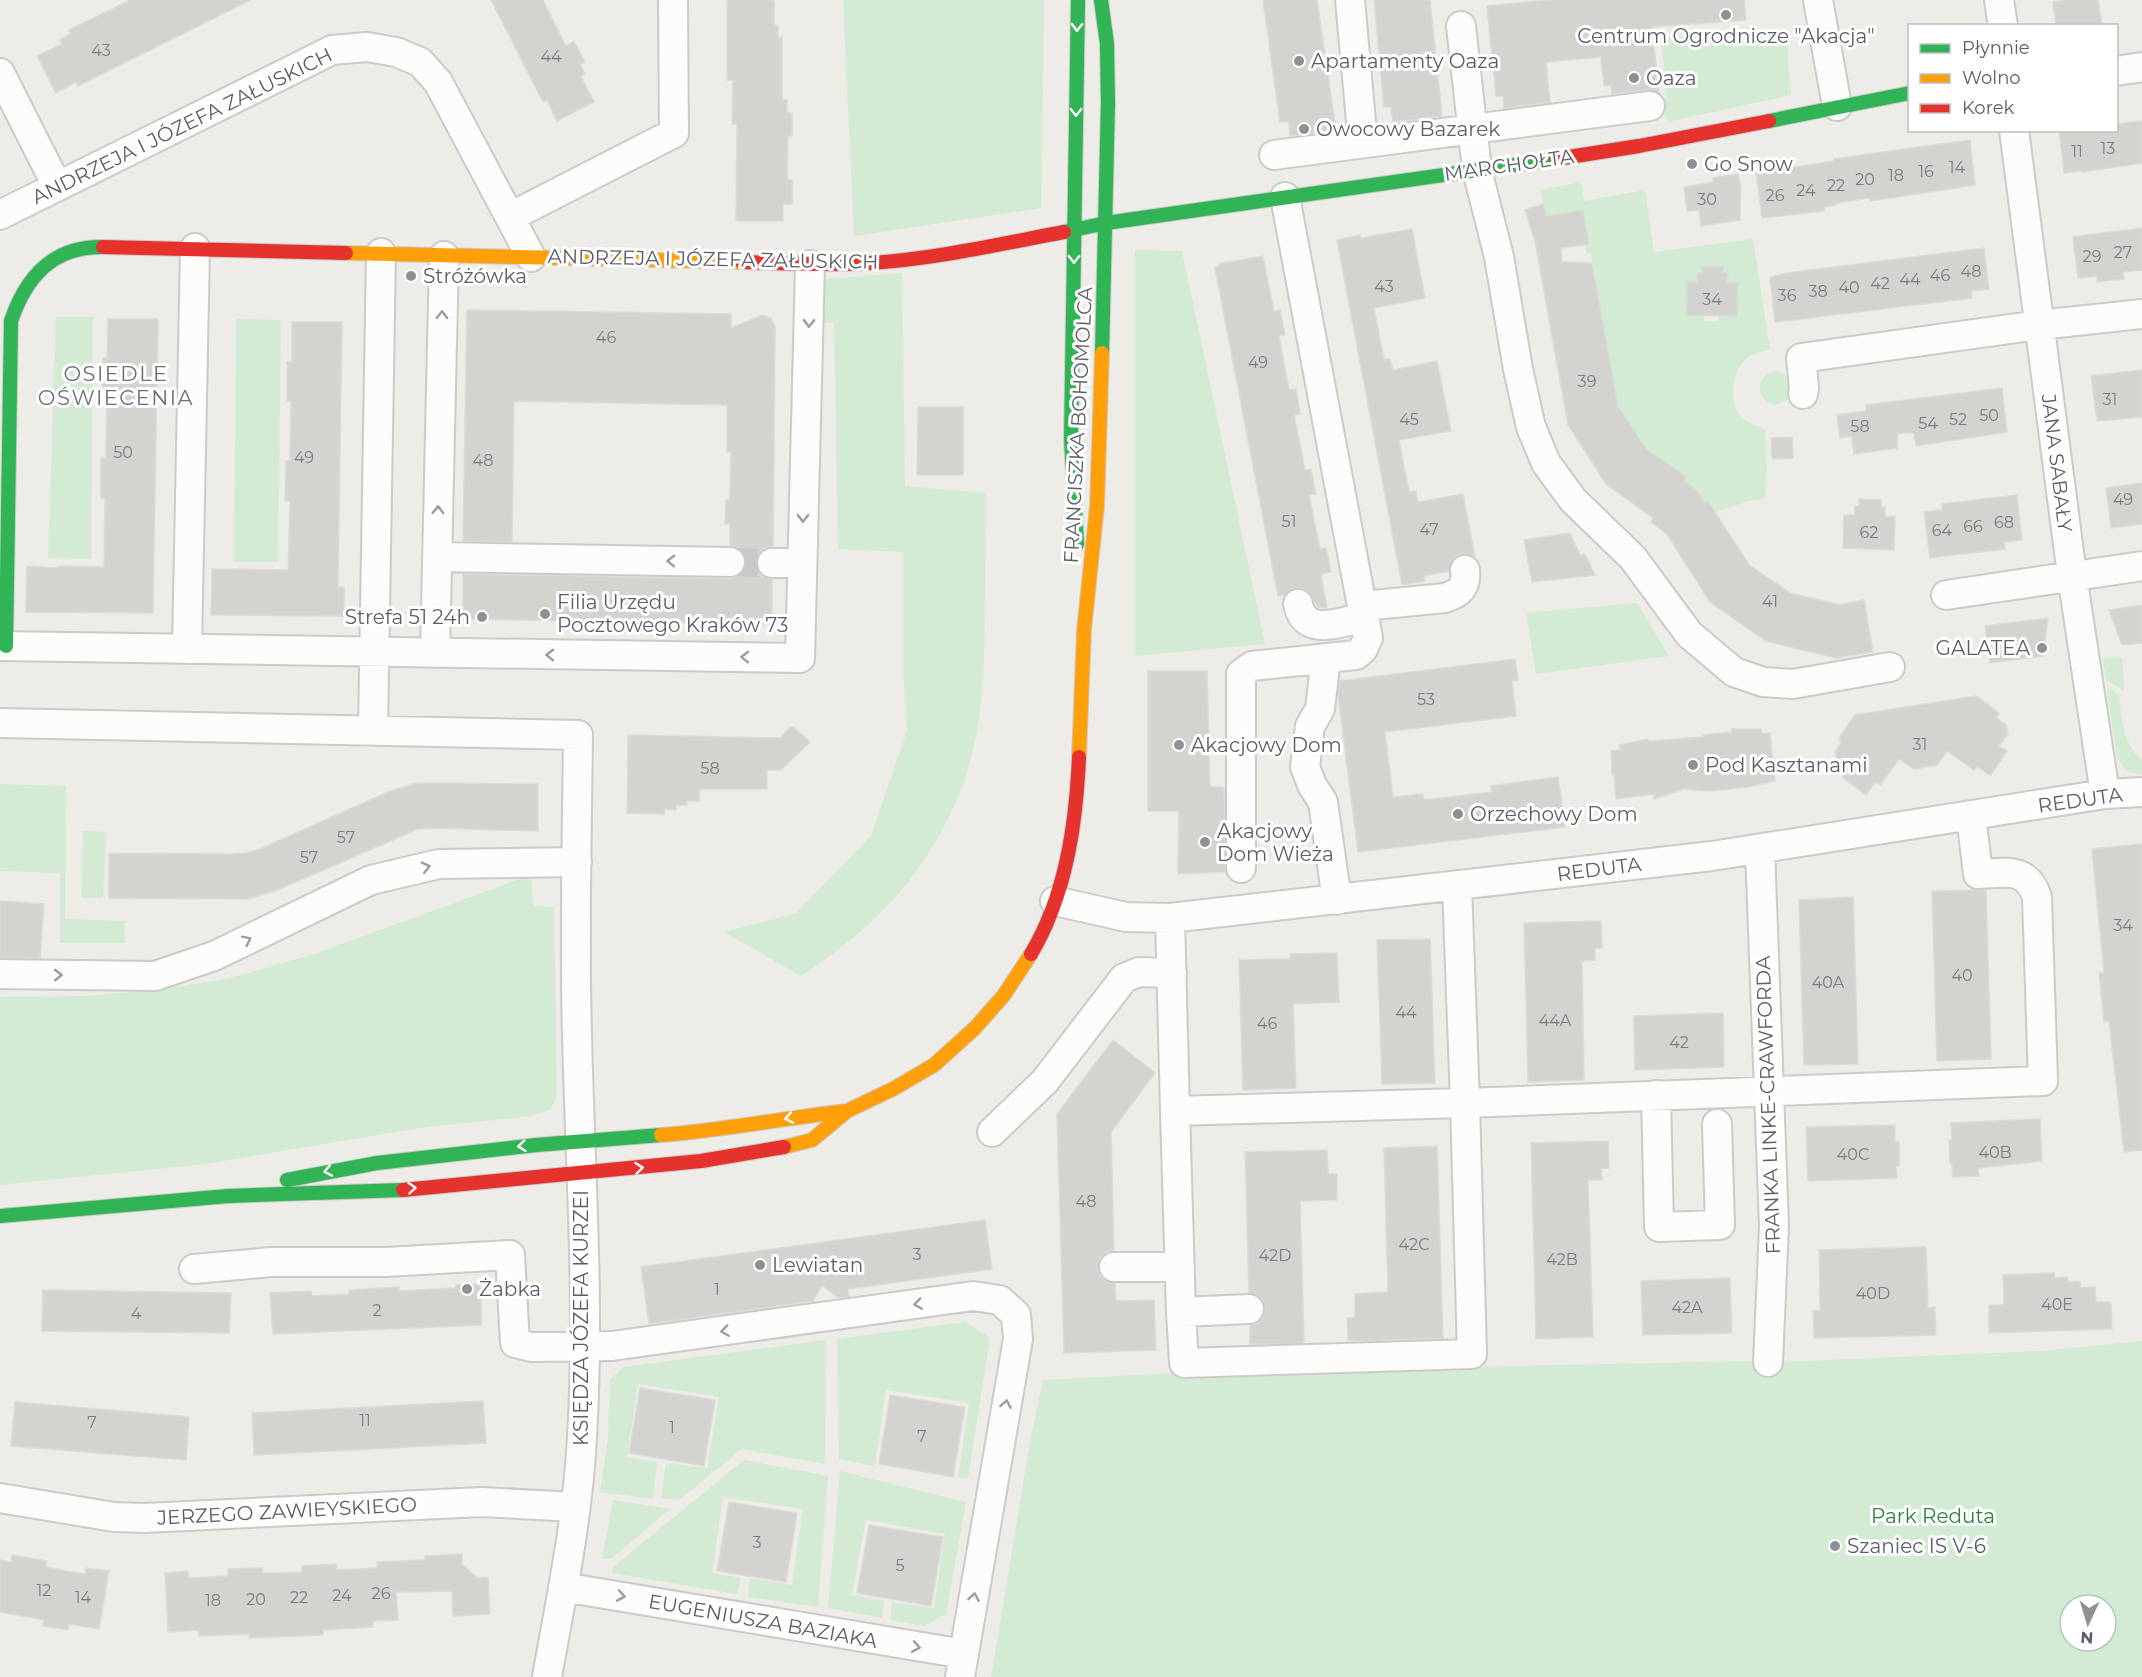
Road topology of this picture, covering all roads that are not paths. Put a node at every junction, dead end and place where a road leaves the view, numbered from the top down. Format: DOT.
graph roads {
  1 [pos="673,0"];
  2 [pos="1078,0"];
  3 [pos="1101,0"];
  4 [pos="1350,0"];
  5 [pos="1818,0"];
  6 [pos="1999,0"];
  7 [pos="2003,24"];
  8 [pos="1461,26"];
  9 [pos="2142,67"];
  10 [pos="2118,71"];
  11 [pos="0,73"];
  12 [pos="1908,93"];
  13 [pos="1650,106"];
  14 [pos="1837,106"];
  15 [pos="1473,129"];
  16 [pos="2014,132"];
  17 [pos="1363,143"];
  18 [pos="1477,170"];
  19 [pos="57,186"];
  20 [pos="1296,195"];
  21 [pos="0,214"];
  22 [pos="510,217"];
  23 [pos="1106,223"];
  24 [pos="1075,230"];
  25 [pos="195,248"];
  26 [pos="381,253"];
  27 [pos="444,256"];
  28 [pos="531,257"];
  29 [pos="810,265"];
  30 [pos="2142,314"];
  31 [pos="2039,326"];
  32 [pos="1803,394"];
  33 [pos="437,557"];
  34 [pos="730,562"];
  35 [pos="772,563"];
  36 [pos="802,563"];
  37 [pos="2142,566"];
  38 [pos="1466,570"];
  39 [pos="2072,576"];
  40 [pos="1946,595"];
  41 [pos="1298,604"];
  42 [pos="1364,611"];
  43 [pos="1084,630"];
  44 [pos="3,646"];
  45 [pos="187,649"];
  46 [pos="374,652"];
  47 [pos="435,653"];
  48 [pos="1326,658"];
  49 [pos="1890,667"];
  50 [pos="0,723"];
  51 [pos="373,730"];
  52 [pos="2142,792"];
  53 [pos="2105,794"];
  54 [pos="1971,816"];
  55 [pos="1760,849"];
  56 [pos="577,862"];
  57 [pos="1241,868"];
  58 [pos="1457,886"];
  59 [pos="1337,900"];
  60 [pos="1055,901"];
  61 [pos="1170,918"];
  62 [pos="1172,973"];
  63 [pos="0,974"];
  64 [pos="1769,1090"];
  65 [pos="1656,1095"];
  66 [pos="1465,1103"];
  67 [pos="847,1111"];
  68 [pos="1175,1111"];
  69 [pos="1717,1124"];
  70 [pos="992,1132"];
  71 [pos="580,1141"];
  72 [pos="581,1173"];
  73 [pos="228,1196"];
  74 [pos="0,1216"];
  75 [pos="1114,1267"];
  76 [pos="1180,1267"];
  77 [pos="194,1269"];
  78 [pos="1249,1309"];
  79 [pos="1181,1312"];
  80 [pos="585,1346"];
  81 [pos="1768,1362"];
  82 [pos="0,1498"];
  83 [pos="575,1507"];
  84 [pos="563,1587"];
  85 [pos="962,1666"];
  86 [pos="547,1677"];
  1 -- 22 [label="street"];
  2 -- 24 [label="street, FRANCISZKA BOHOMOLCA, one-way"];
  3 -- 23 [label="street, FRANCISZKA BOHOMOLCA"];
  4 -- 17 [label="street"];
  5 -- 14 [label="street"];
  6 -- 7 [label="street"];
  8 -- 15 [label="street"];
  9 -- 10 [label="street"];
  11 -- 19 [label="street"];
  12 -- 14 [label="street, MARCHOŁTA"];
  13 -- 15 [label="street"];
  14 -- 18 [label="street, MARCHOŁTA"];
  15 -- 17 [label="street"];
  15 -- 18 [label="street"];
  16 -- 31 [label="street, JANA SABAŁY"];
  17 -- 20 [label="street"];
  18 -- 20 [label="street, MARCHOŁTA"];
  18 -- 49 [label="street"];
  19 -- 21 [label="street, ANDRZEJA I JÓZEFA ZAŁUSKICH"];
  19 -- 22 [label="street, ANDRZEJA I JÓZEFA ZAŁUSKICH"];
  20 -- 23 [label="street, MARCHOŁTA"];
  20 -- 42 [label="street"];
  22 -- 28 [label="street, ANDRZEJA I JÓZEFA ZAŁUSKICH"];
  23 -- 24 [label="street"];
  23 -- 43 [label="street, FRANCISZKA BOHOMOLCA"];
  24 -- 29 [label="street, ANDRZEJA I JÓZEFA ZAŁUSKICH"];
  24 -- 43 [label="street, FRANCISZKA BOHOMOLCA, one-way"];
  25 -- 26 [label="street"];
  25 -- 44 [label="street"];
  25 -- 45 [label="street"];
  26 -- 27 [label="street"];
  26 -- 46 [label="street"];
  27 -- 28 [label="street"];
  33 -- 27 [label="street, one-way"];
  28 -- 29 [label="street, ANDRZEJA I JÓZEFA ZAŁUSKICH"];
  29 -- 36 [label="street, one-way"];
  30 -- 31 [label="street"];
  31 -- 32 [label="street"];
  31 -- 39 [label="street, JANA SABAŁY"];
  34 -- 33 [label="street, one-way"];
  33 -- 47 [label="street"];
  35 -- 36 [label="street"];
  36 -- 47 [label="street, one-way"];
  37 -- 39 [label="street"];
  38 -- 42 [label="street"];
  39 -- 40 [label="street"];
  39 -- 53 [label="street, JANA SABAŁY"];
  41 -- 42 [label="street"];
  42 -- 48 [label="street"];
  43 -- 60 [label="street, FRANCISZKA BOHOMOLCA"];
  44 -- 45 [label="street"];
  45 -- 46 [label="street"];
  46 -- 47 [label="street"];
  46 -- 51 [label="street"];
  48 -- 57 [label="street"];
  48 -- 59 [label="street"];
  50 -- 51 [label="street"];
  51 -- 56 [label="street, KSIĘDZA JÓZEFA KURZEI"];
  52 -- 53 [label="street, REDUTA"];
  53 -- 54 [label="street, REDUTA"];
  54 -- 55 [label="street, REDUTA"];
  54 -- 64 [label="street"];
  55 -- 58 [label="street, REDUTA"];
  55 -- 64 [label="street, FRANKA LINKE-CRAWFORDA"];
  63 -- 56 [label="street, one-way"];
  56 -- 71 [label="street, KSIĘDZA JÓZEFA KURZEI"];
  58 -- 59 [label="street, REDUTA"];
  58 -- 66 [label="street"];
  59 -- 61 [label="street, REDUTA"];
  60 -- 61 [label="street, REDUTA"];
  60 -- 67 [label="street, FRANCISZKA BOHOMOLCA"];
  61 -- 62 [label="street"];
  62 -- 68 [label="street"];
  62 -- 70 [label="street"];
  64 -- 65 [label="street"];
  64 -- 81 [label="street, FRANKA LINKE-CRAWFORDA"];
  65 -- 66 [label="street"];
  65 -- 69 [label="street"];
  66 -- 68 [label="street"];
  66 -- 79 [label="street"];
  67 -- 71 [label="street, FRANCISZKA BOHOMOLCA, one-way"];
  72 -- 67 [label="street, FRANCISZKA BOHOMOLCA, one-way"];
  68 -- 76 [label="street"];
  71 -- 72 [label="street, KSIĘDZA JÓZEFA KURZEI"];
  71 -- 73 [label="street, FRANCISZKA BOHOMOLCA, one-way"];
  73 -- 72 [label="street, FRANCISZKA BOHOMOLCA, one-way"];
  72 -- 80 [label="street, KSIĘDZA JÓZEFA KURZEI"];
  73 -- 74 [label="street"];
  75 -- 76 [label="street"];
  76 -- 79 [label="street"];
  77 -- 80 [label="street"];
  78 -- 79 [label="street"];
  80 -- 83 [label="street, KSIĘDZA JÓZEFA KURZEI"];
  85 -- 80 [label="street, one-way"];
  82 -- 83 [label="street, JERZEGO ZAWIEYSKIEGO"];
  83 -- 84 [label="street, KSIĘDZA JÓZEFA KURZEI"];
  84 -- 85 [label="street, EUGENIUSZA BAZIAKA, one-way"];
  84 -- 86 [label="street, KSIĘDZA JÓZEFA KURZEI"];
}
